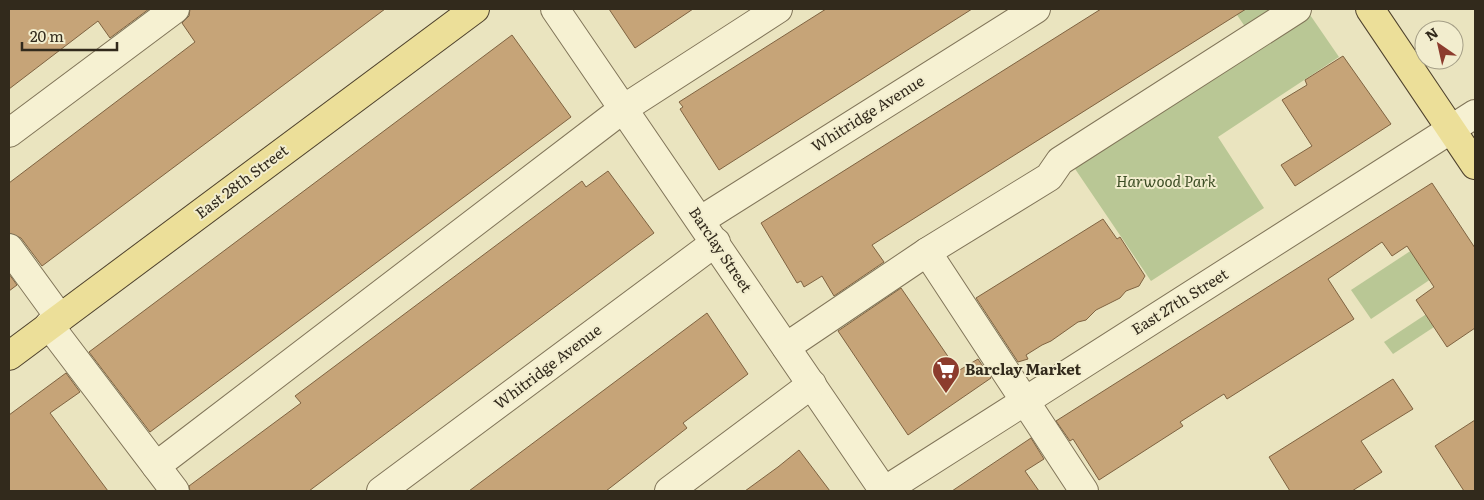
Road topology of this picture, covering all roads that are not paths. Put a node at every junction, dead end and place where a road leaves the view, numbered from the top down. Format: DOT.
graph roads {
  1 [pos="175,9"];
  2 [pos="475,9"];
  3 [pos="555,9"];
  4 [pos="778,9"];
  5 [pos="1036,9"];
  6 [pos="1297,9"];
  7 [pos="1370,9"];
  8 [pos="623,109"];
  9 [pos="1475,114"];
  10 [pos="1451,129"];
  11 [pos="9,133"];
  12 [pos="1475,165"];
  13 [pos="701,220"];
  14 [pos="716,242"];
  15 [pos="9,248"];
  16 [pos="927,252"];
  17 [pos="55,321"];
  18 [pos="786,346"];
  19 [pos="9,356"];
  20 [pos="812,384"];
  21 [pos="1024,401"];
  22 [pos="156,466"];
  23 [pos="175,491"];
  24 [pos="381,491"];
  25 [pos="669,491"];
  26 [pos="884,491"];
  27 [pos="1084,491"];
  1 -- 11 [label="street"];
  2 -- 17 [label="main road, East 28th Street"];
  3 -- 8 [label="street, Barclay Street"];
  4 -- 8 [label="street"];
  5 -- 13 [label="street, Whitridge Avenue"];
  6 -- 16 [label="street"];
  7 -- 10 [label="main road"];
  8 -- 13 [label="street, Barclay Street"];
  8 -- 22 [label="street"];
  9 -- 10 [label="street, East 27th Street"];
  10 -- 12 [label="main road"];
  10 -- 21 [label="street, East 27th Street"];
  13 -- 14 [label="street, Barclay Street"];
  14 -- 18 [label="street, Barclay Street"];
  14 -- 24 [label="street, Whitridge Avenue"];
  15 -- 17 [label="street"];
  16 -- 18 [label="street"];
  16 -- 21 [label="street"];
  17 -- 19 [label="main road, East 28th Street"];
  17 -- 22 [label="street"];
  18 -- 20 [label="street, Barclay Street"];
  20 -- 25 [label="street"];
  20 -- 26 [label="street, Barclay Street"];
  21 -- 26 [label="street, East 27th Street"];
  21 -- 27 [label="street"];
  22 -- 23 [label="street"];
}
